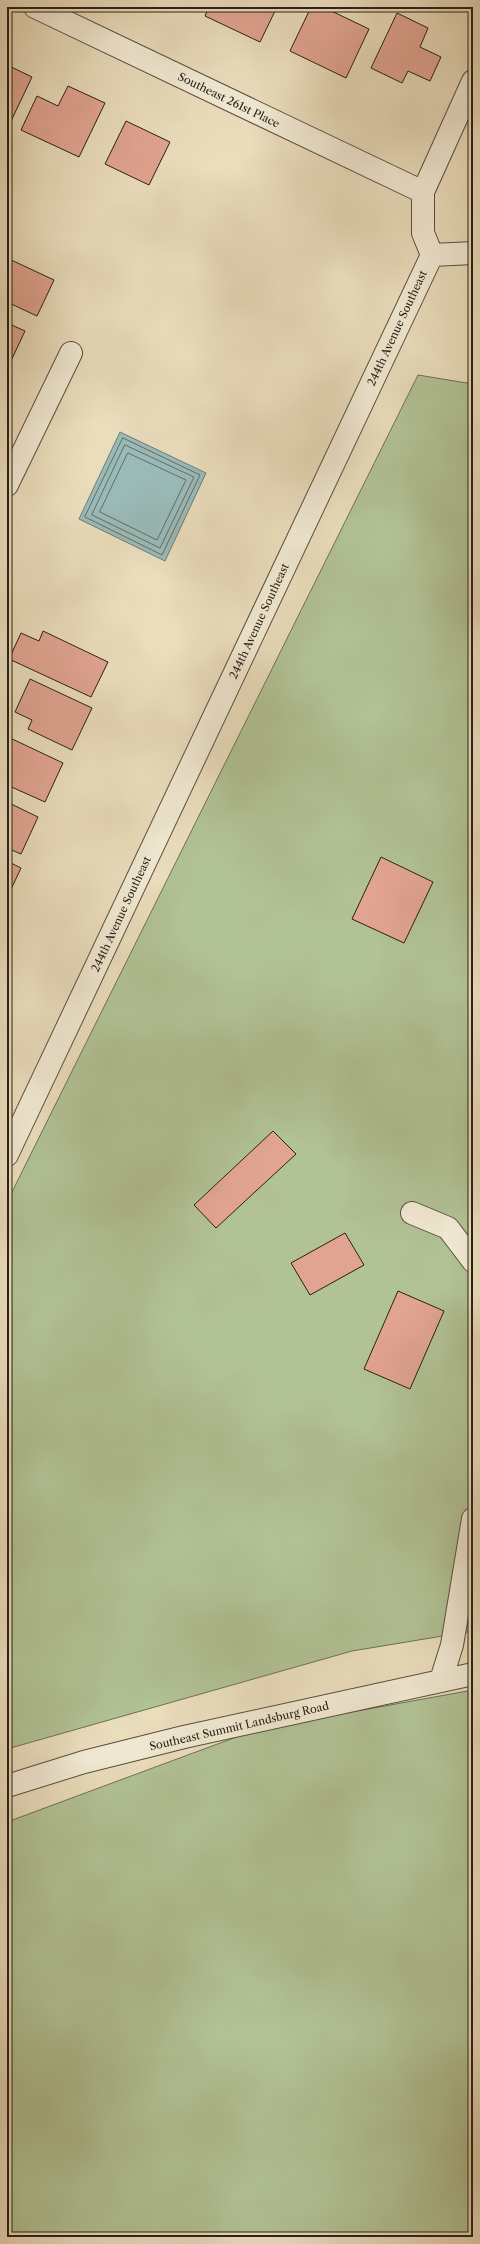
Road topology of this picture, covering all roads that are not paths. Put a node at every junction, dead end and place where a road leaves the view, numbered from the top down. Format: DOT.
graph roads {
  1 [pos="35,7"];
  2 [pos="473,82"];
  3 [pos="423,192"];
  4 [pos="473,254"];
  5 [pos="432,255"];
  6 [pos="71,353"];
  7 [pos="7,485"];
  8 [pos="7,1155"];
  9 [pos="412,1213"];
  10 [pos="473,1261"];
  11 [pos="473,1519"];
  12 [pos="473,1674"];
  13 [pos="441,1680"];
  14 [pos="7,1786"];
  1 -- 3 [label="street, Southeast 261st Place"];
  2 -- 3 [label="street"];
  3 -- 5 [label="street"];
  4 -- 5 [label="street"];
  5 -- 8 [label="street, 244th Avenue Southeast"];
  6 -- 7 [label="street"];
  9 -- 10 [label="street"];
  11 -- 13 [label="street"];
  12 -- 13 [label="street, Southeast Summit Landsburg Road"];
  13 -- 14 [label="street, Southeast Summit Landsburg Road"];
}
